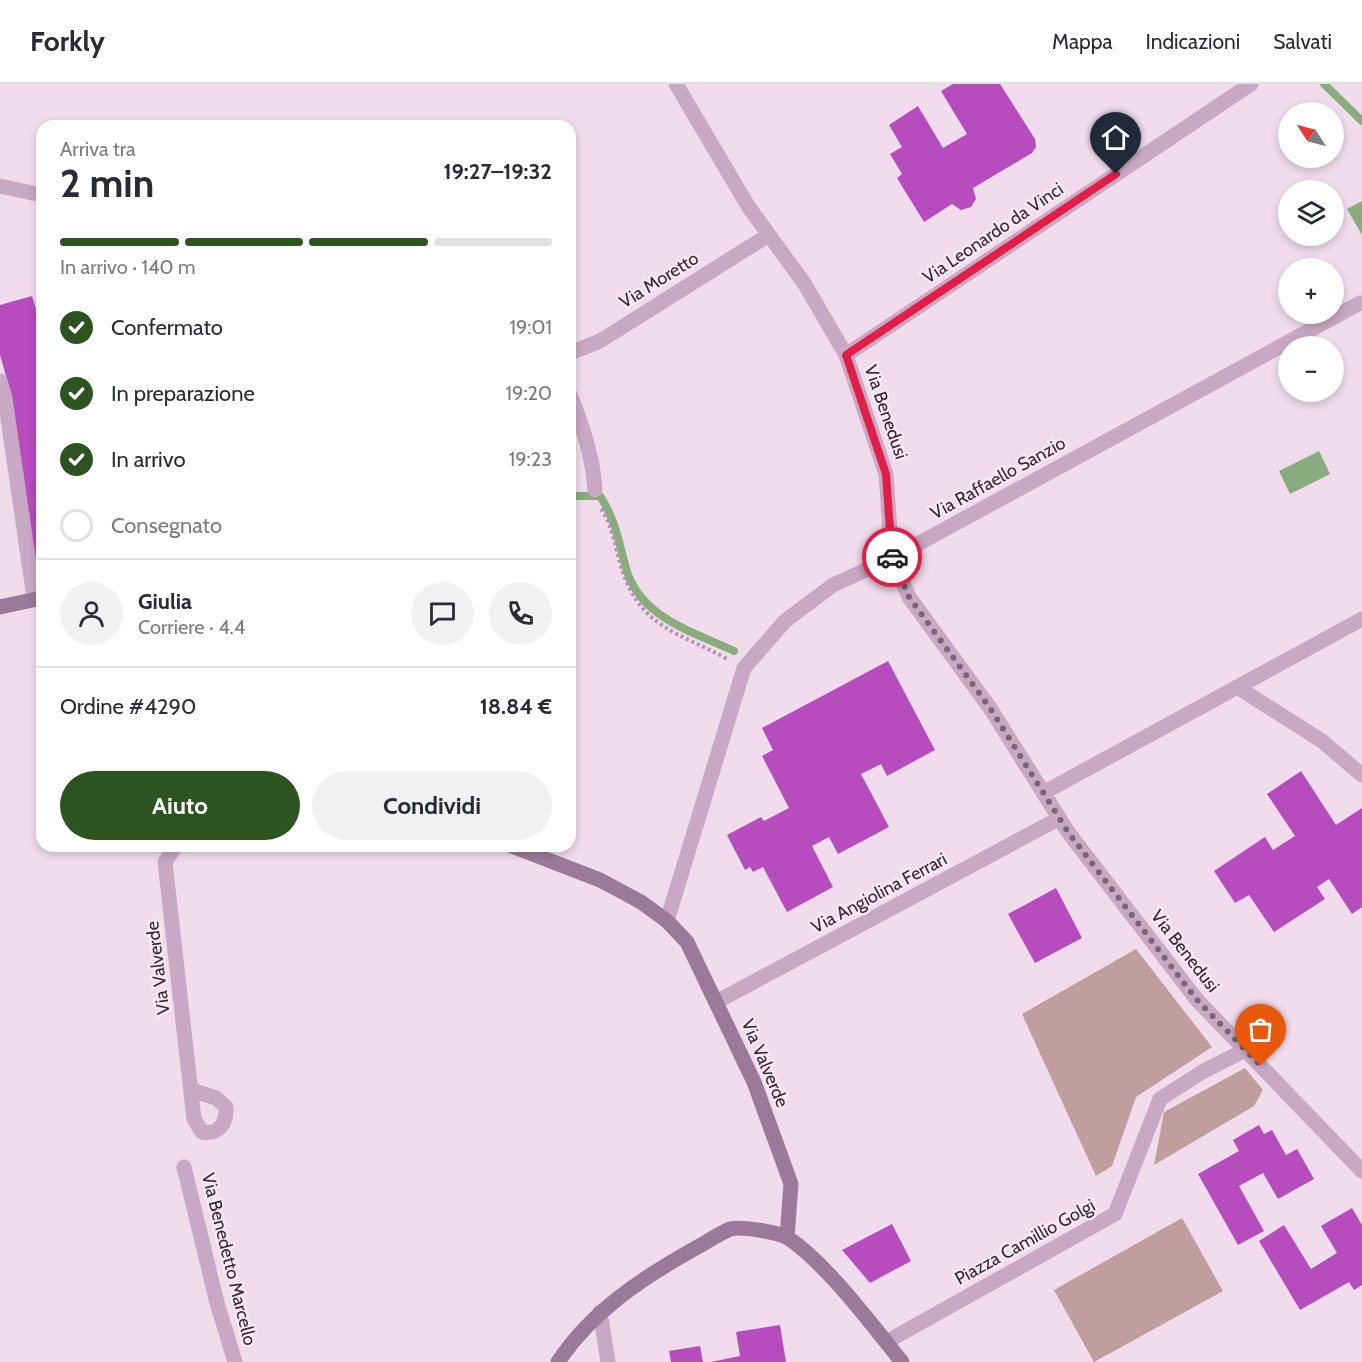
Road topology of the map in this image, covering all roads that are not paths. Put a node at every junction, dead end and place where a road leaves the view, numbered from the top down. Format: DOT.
graph roads {
  1 [pos="676,84"];
  2 [pos="1251,84"];
  3 [pos="0,186"];
  4 [pos="36,194"];
  5 [pos="767,236"];
  6 [pos="1360,303"];
  7 [pos="576,351"];
  8 [pos="846,355"];
  9 [pos="0,381"];
  10 [pos="576,409"];
  11 [pos="596,497"];
  12 [pos="892,558"];
  13 [pos="36,586"];
  14 [pos="36,598"];
  15 [pos="0,607"];
  16 [pos="1362,619"];
  17 [pos="1237,687"];
  18 [pos="1362,775"];
  19 [pos="1043,793"];
  20 [pos="1059,819"];
  21 [pos="172,852"];
  22 [pos="528,852"];
  23 [pos="667,921"];
  24 [pos="718,1001"];
  25 [pos="1245,1050"];
  26 [pos="191,1090"];
  27 [pos="184,1167"];
  28 [pos="1362,1171"];
  29 [pos="787,1237"];
  30 [pos="600,1312"];
  31 [pos="886,1342"];
  32 [pos="235,1362"];
  33 [pos="558,1362"];
  34 [pos="608,1362"];
  35 [pos="902,1362"];
  1 -- 5 [label="street, Via Benedusi"];
  2 -- 8 [label="street, Via Leonardo da Vinci"];
  3 -- 4 [label="street"];
  5 -- 7 [label="street, Via Moretto"];
  5 -- 8 [label="street, Via Benedusi"];
  6 -- 12 [label="street, Via Raffaello Sanzio"];
  8 -- 12 [label="street, Via Benedusi"];
  9 -- 13 [label="street"];
  10 -- 11 [label="street"];
  12 -- 19 [label="street, Via Benedusi"];
  12 -- 23 [label="street, Via Raffaello Sanzio"];
  14 -- 15 [label="street"];
  16 -- 17 [label="street"];
  17 -- 18 [label="street"];
  17 -- 19 [label="street"];
  19 -- 20 [label="street, Via Benedusi"];
  20 -- 24 [label="street, Via Angiolina Ferrari"];
  20 -- 25 [label="street, Via Benedusi"];
  21 -- 26 [label="street, Via Valverde"];
  22 -- 23 [label="street, Via Valverde"];
  23 -- 24 [label="street, Via Valverde"];
  24 -- 29 [label="street, Via Valverde"];
  25 -- 28 [label="street, Via Benedusi"];
  25 -- 31 [label="street, Piazza Camillio Golgi"];
  27 -- 32 [label="street, Via Benedetto Marcello"];
  29 -- 30 [label="street"];
  29 -- 31 [label="street"];
  30 -- 33 [label="street"];
  30 -- 34 [label="street"];
  31 -- 35 [label="street"];
}
